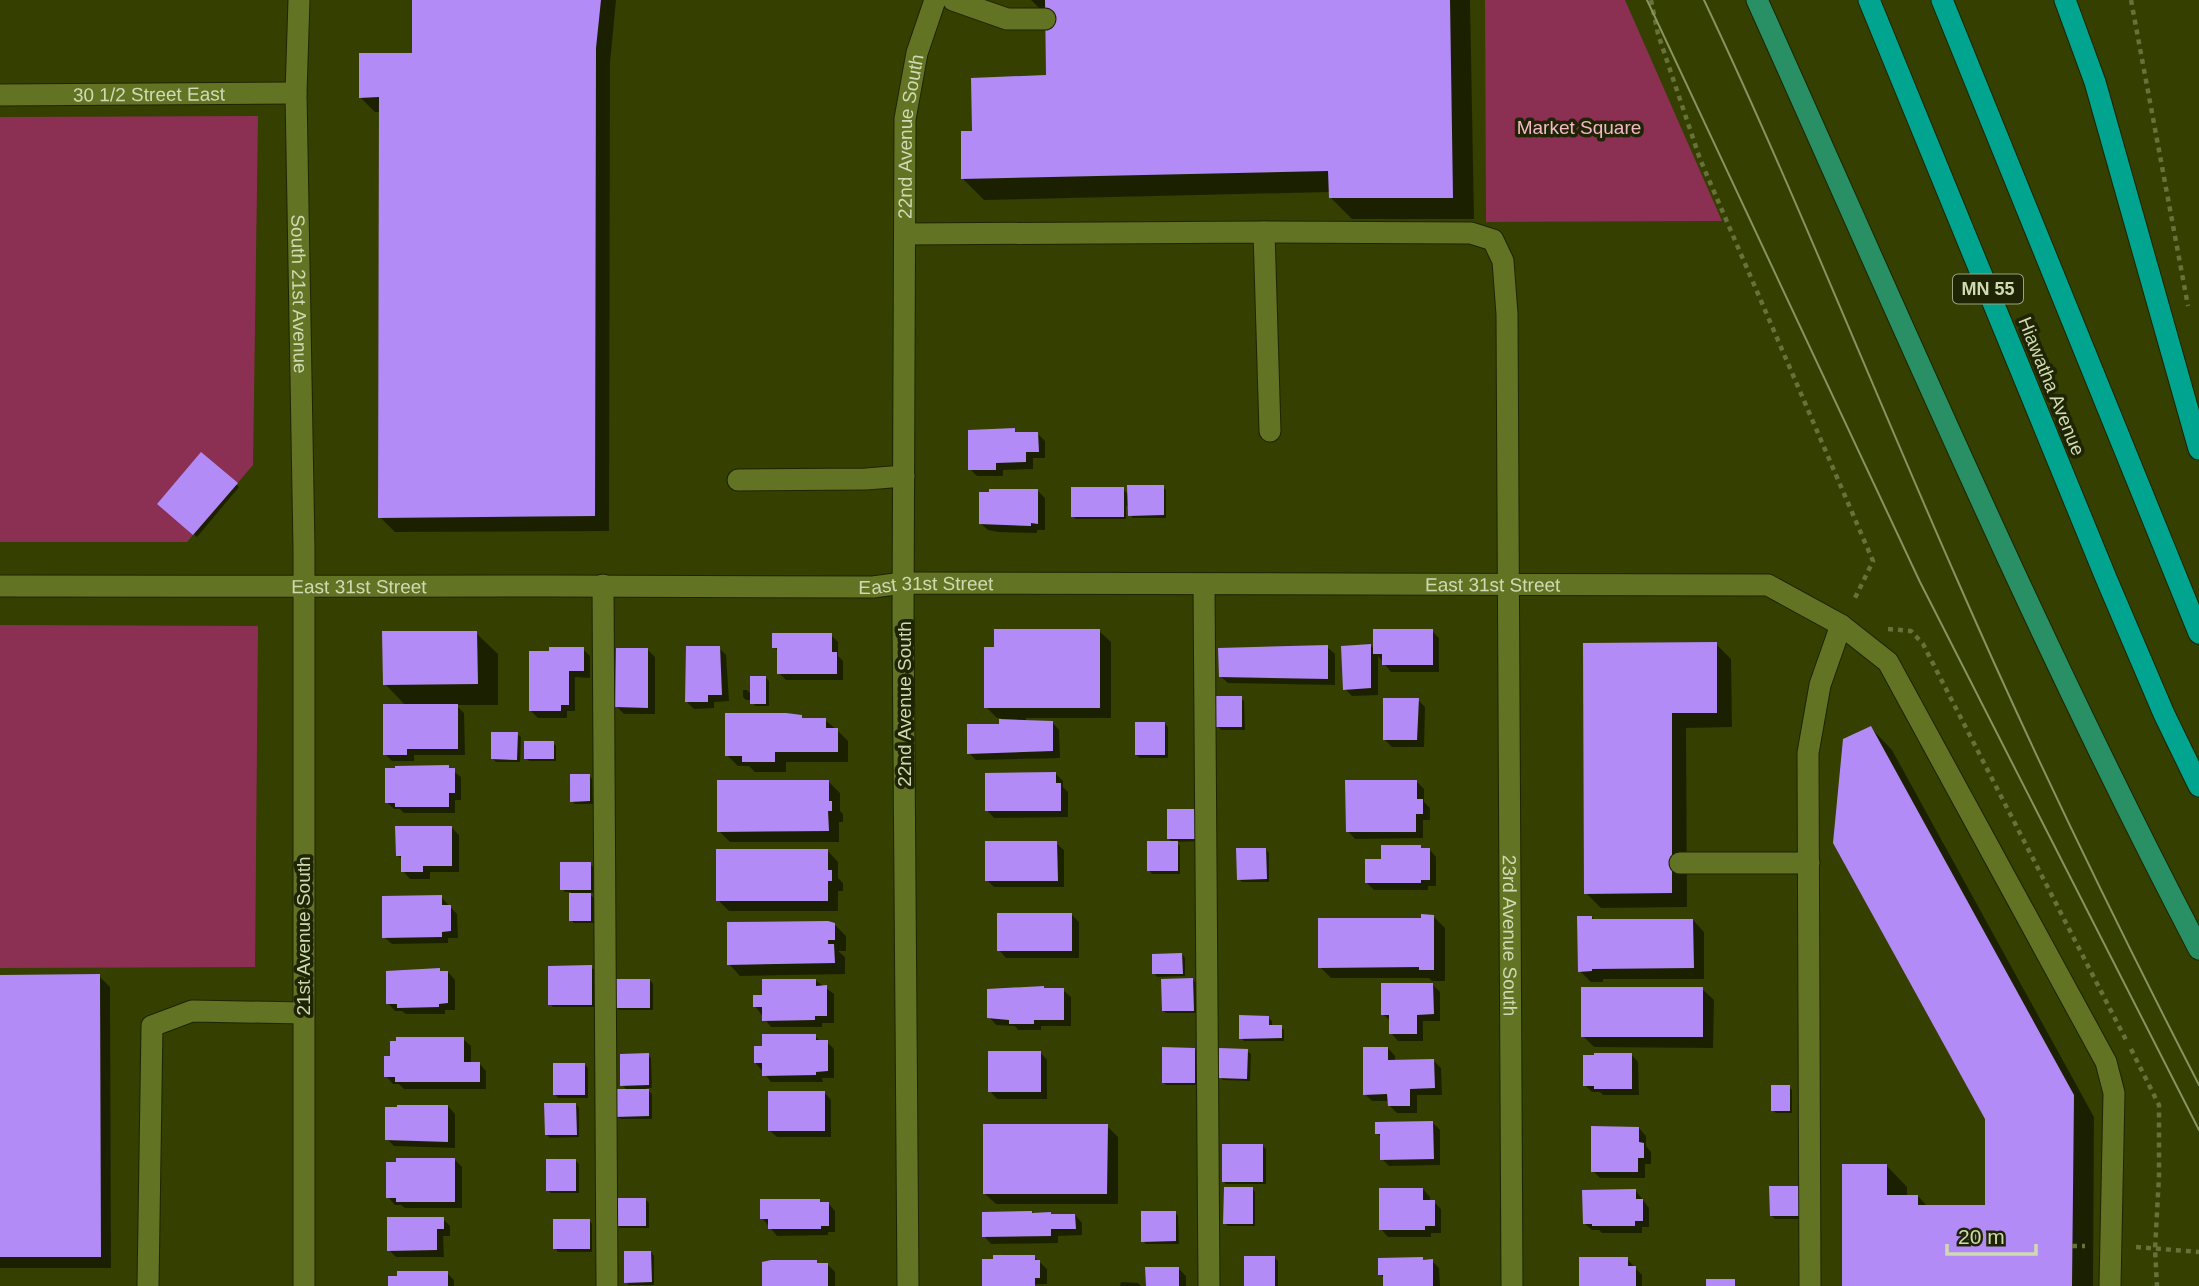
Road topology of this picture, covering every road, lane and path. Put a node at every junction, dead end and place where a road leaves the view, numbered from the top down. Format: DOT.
graph roads {
  1 [pos="299,0"];
  2 [pos="935,0"];
  3 [pos="953,0"];
  4 [pos="1651,0"];
  5 [pos="1756,0"];
  6 [pos="1869,0"];
  7 [pos="1942,0"];
  8 [pos="2065,0"];
  9 [pos="2131,0"];
  10 [pos="1045,19"];
  11 [pos="296,93"];
  12 [pos="0,96"];
  13 [pos="1264,232"];
  14 [pos="906,234"];
  15 [pos="2190,318"];
  16 [pos="1270,431"];
  17 [pos="2199,449"];
  18 [pos="904,476"];
  19 [pos="738,480"];
  20 [pos="904,583"];
  21 [pos="1205,584"];
  22 [pos="1510,584"];
  23 [pos="603,585"];
  24 [pos="0,586"];
  25 [pos="304,587"];
  26 [pos="1841,625"];
  27 [pos="2199,633"];
  28 [pos="2199,786"];
  29 [pos="1680,863"];
  30 [pos="1809,863"];
  31 [pos="2199,949"];
  32 [pos="303,1013"];
  33 [pos="148,1286"];
  34 [pos="304,1286"];
  35 [pos="607,1286"];
  36 [pos="908,1286"];
  37 [pos="1209,1286"];
  38 [pos="1511,1286"];
  39 [pos="1810,1286"];
  40 [pos="2110,1286"];
  41 [pos="2157,1286"];
  1 -- 11 [label="street, South 21st Avenue"];
  2 -- 14 [label="street, 22nd Avenue South"];
  3 -- 10 [label="street"];
  4 -- 26 [label="path"];
  5 -- 31 [label="main road"];
  6 -- 28 [label="highway, Hiawatha Avenue / MN 55"];
  7 -- 27 [label="highway, MN 55"];
  8 -- 17 [label="highway"];
  9 -- 15 [label="path"];
  11 -- 12 [label="street, 30 1/2 Street East"];
  11 -- 25 [label="street, South 21st Avenue"];
  13 -- 14 [label="street, 23rd Avenue South"];
  13 -- 16 [label="street"];
  13 -- 22 [label="street, 23rd Avenue South"];
  14 -- 18 [label="street, 22nd Avenue South"];
  18 -- 19 [label="street"];
  18 -- 20 [label="street, 22nd Avenue South"];
  20 -- 21 [label="street, East 31st Street"];
  20 -- 23 [label="street, East 31st Street"];
  20 -- 36 [label="street, 22nd Avenue South"];
  21 -- 22 [label="street, East 31st Street"];
  21 -- 37 [label="street"];
  22 -- 26 [label="street, East 31st Street"];
  22 -- 38 [label="street, 23rd Avenue South"];
  23 -- 25 [label="street, East 31st Street"];
  23 -- 35 [label="street"];
  24 -- 25 [label="street, East 31st Street"];
  25 -- 32 [label="street, 21st Avenue South"];
  26 -- 30 [label="street"];
  26 -- 40 [label="street, East 31st Street"];
  26 -- 41 [label="path"];
  29 -- 30 [label="street"];
  30 -- 39 [label="street"];
  32 -- 33 [label="street"];
  32 -- 34 [label="street, 21st Avenue South"];
}
